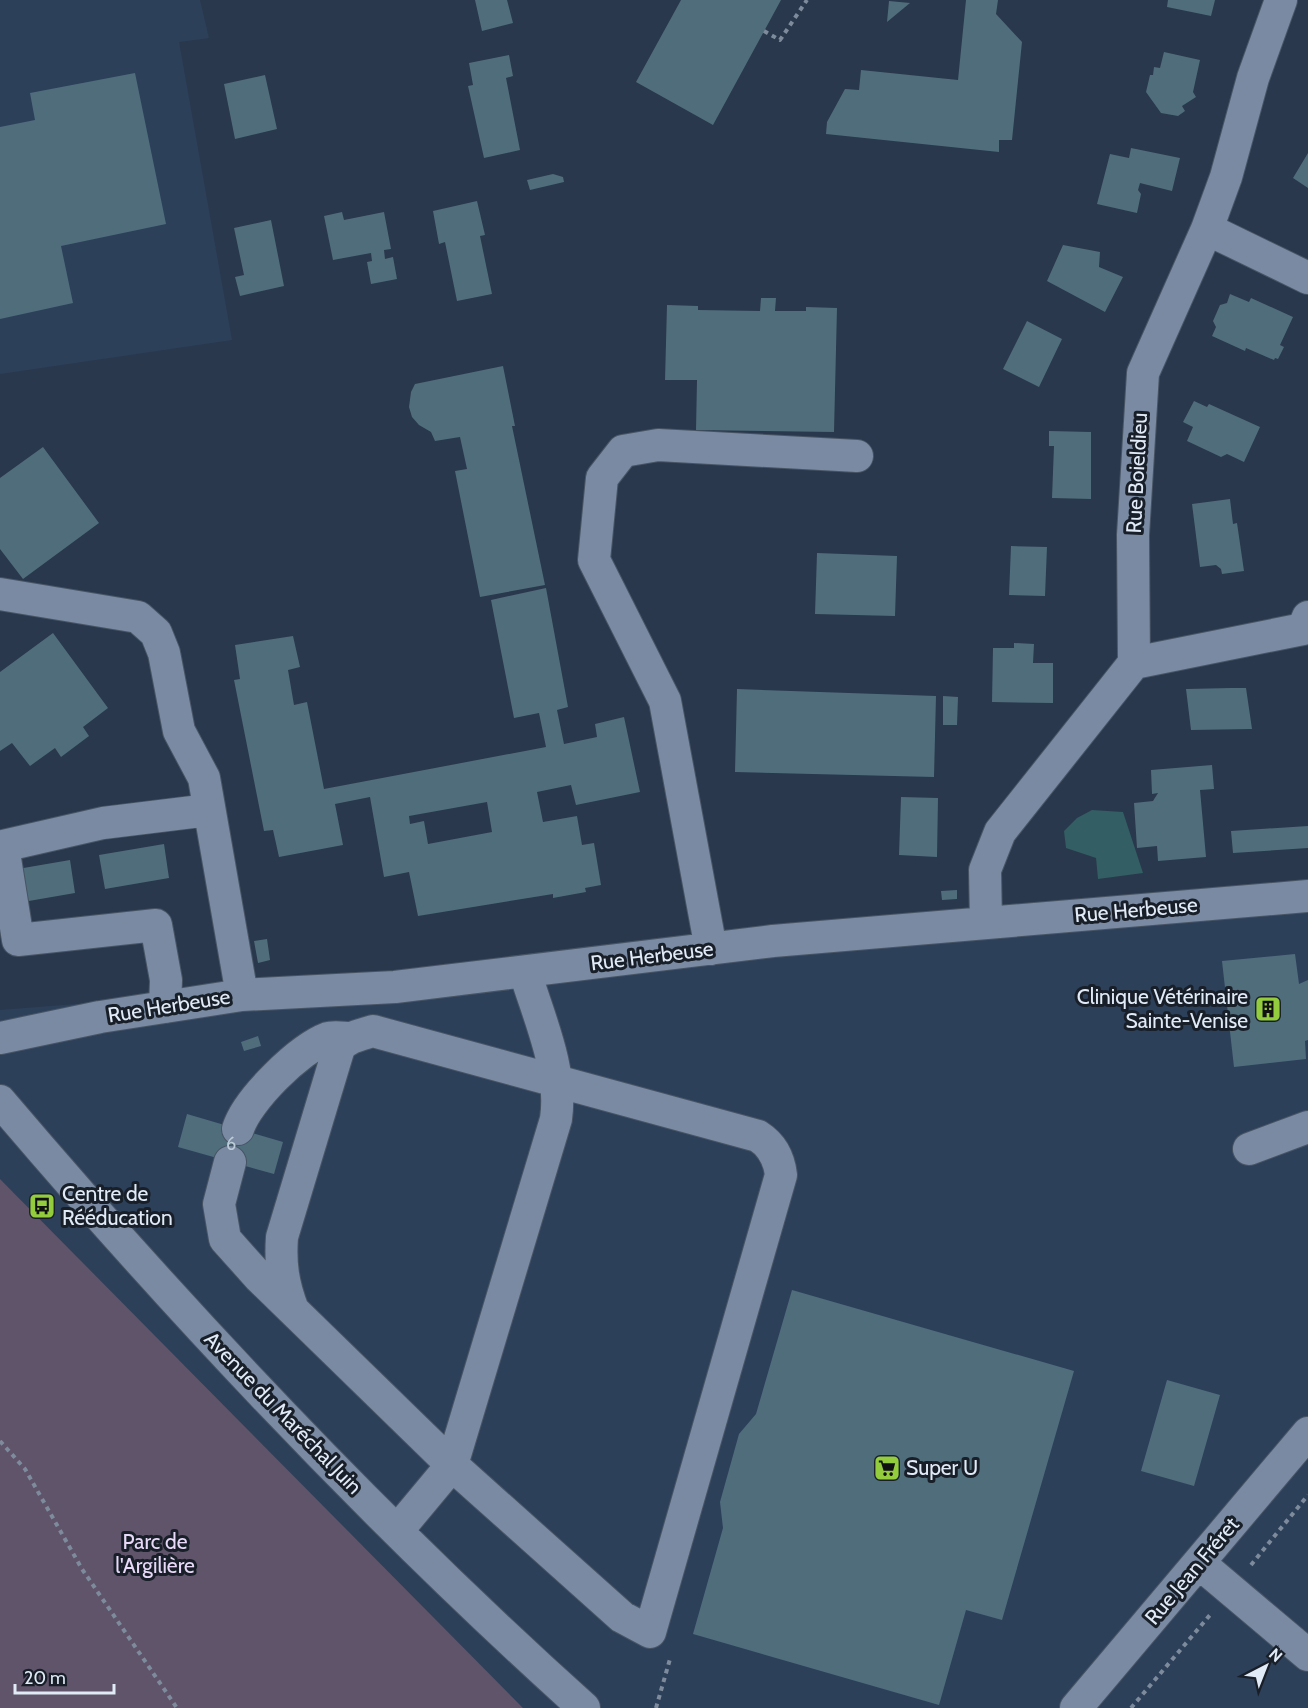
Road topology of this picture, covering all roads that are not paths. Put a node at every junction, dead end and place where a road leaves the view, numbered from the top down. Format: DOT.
graph roads {
  1 [pos="1281,0"];
  2 [pos="1207,230"];
  3 [pos="1308,278"];
  4 [pos="857,456"];
  5 [pos="0,594"];
  6 [pos="1308,617"];
  7 [pos="1134,663"];
  8 [pos="209,810"];
  9 [pos="1308,896"];
  10 [pos="986,923"];
  11 [pos="711,949"];
  12 [pos="525,972"];
  13 [pos="242,995"];
  14 [pos="165,1007"];
  15 [pos="0,1038"];
  16 [pos="351,1038"];
  17 [pos="555,1081"];
  18 [pos="0,1101"];
  19 [pos="1308,1127"];
  20 [pos="238,1129"];
  21 [pos="1249,1149"];
  22 [pos="230,1162"];
  23 [pos="292,1310"];
  24 [pos="1308,1433"];
  25 [pos="452,1465"];
  26 [pos="397,1531"];
  27 [pos="1199,1563"];
  28 [pos="1308,1655"];
  29 [pos="584,1708"];
  30 [pos="1076,1708"];
  1 -- 2 [label="street, Rue Boieldieu"];
  2 -- 3 [label="street"];
  2 -- 7 [label="street, Rue Boieldieu"];
  4 -- 11 [label="street"];
  5 -- 8 [label="street"];
  6 -- 7 [label="street"];
  7 -- 10 [label="street"];
  8 -- 13 [label="street"];
  8 -- 14 [label="street"];
  9 -- 10 [label="street, Rue Herbeuse"];
  10 -- 11 [label="street, Rue Herbeuse"];
  11 -- 12 [label="street, Rue Herbeuse"];
  12 -- 13 [label="street, Rue Herbeuse"];
  12 -- 17 [label="street"];
  13 -- 14 [label="street, Rue Herbeuse"];
  14 -- 15 [label="street, Rue Herbeuse"];
  16 -- 17 [label="street"];
  16 -- 20 [label="street"];
  16 -- 23 [label="street"];
  17 -- 25 [label="street"];
  17 -- 25 [label="street"];
  18 -- 26 [label="street, Avenue du Maréchal Juin"];
  19 -- 21 [label="street"];
  22 -- 23 [label="street"];
  23 -- 25 [label="street"];
  24 -- 27 [label="street, Rue Jean Fréret"];
  25 -- 26 [label="street"];
  26 -- 29 [label="street, Avenue du Maréchal Juin"];
  27 -- 28 [label="street"];
  27 -- 30 [label="street, Rue Jean Fréret"];
}
